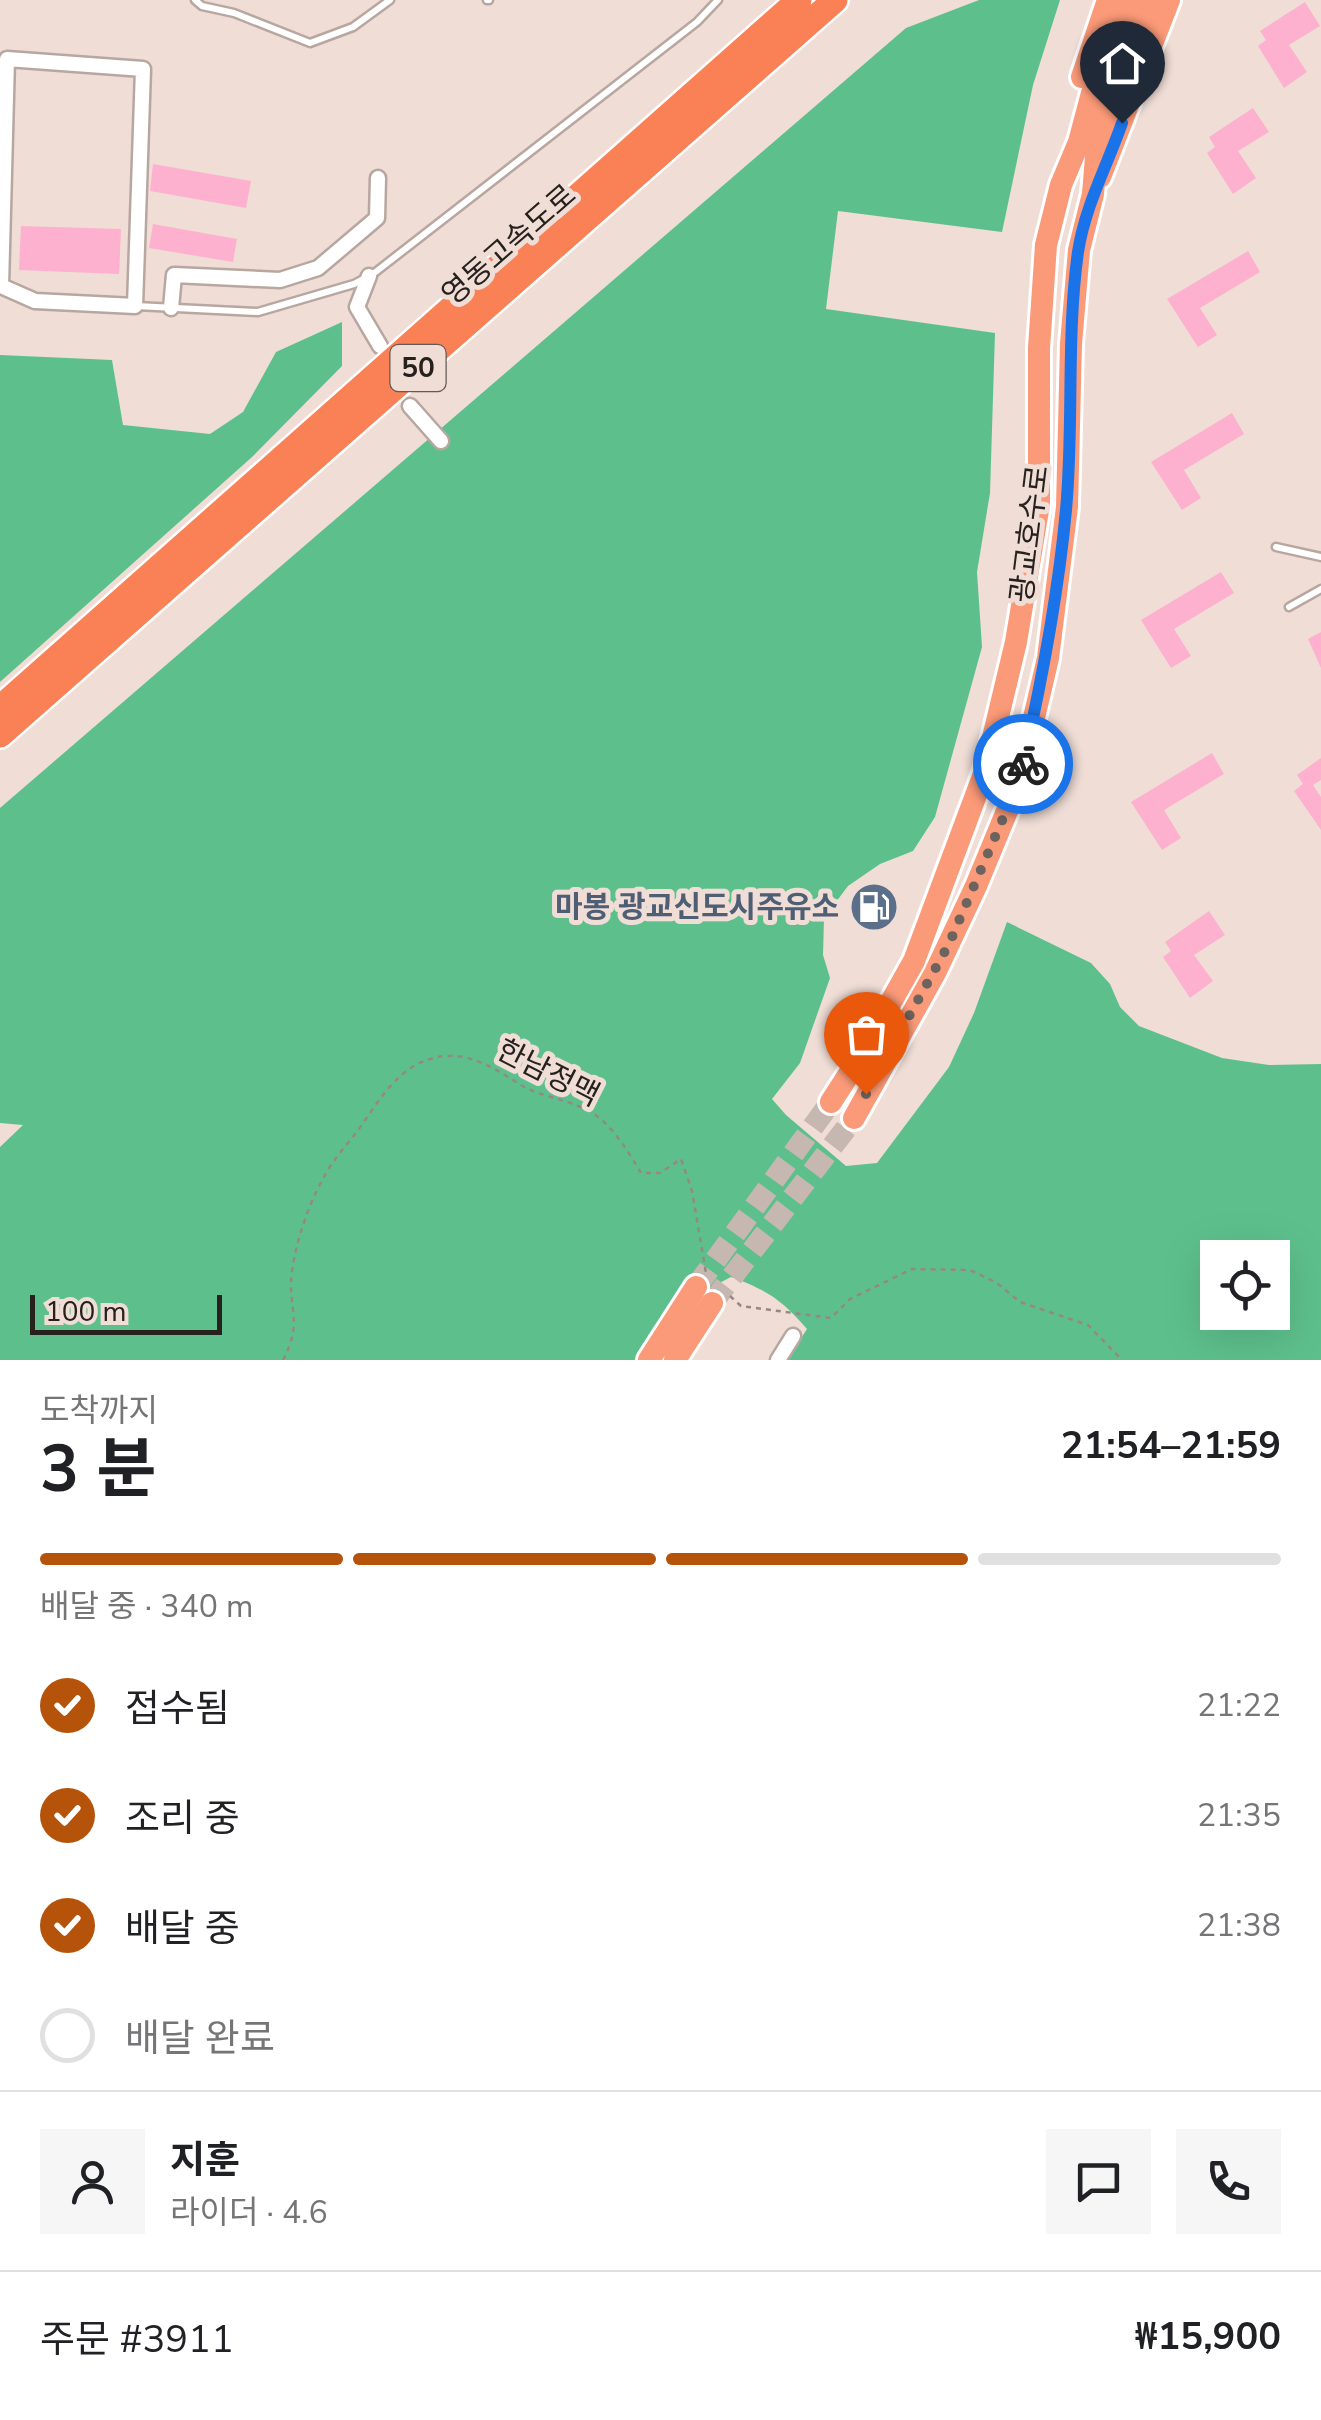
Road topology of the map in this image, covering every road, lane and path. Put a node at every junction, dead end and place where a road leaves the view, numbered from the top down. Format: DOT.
graph roads {
  1 [pos="195,0"];
  2 [pos="390,0"];
  3 [pos="718,0"];
  4 [pos="799,0"];
  5 [pos="836,0"];
  6 [pos="1108,0"];
  7 [pos="1127,0"];
  8 [pos="1148,0"];
  9 [pos="1169,0"];
  10 [pos="1102,95"];
  11 [pos="378,178"];
  12 [pos="1061,185"];
  13 [pos="1093,194"];
  14 [pos="370,276"];
  15 [pos="134,306"];
  16 [pos="172,308"];
  17 [pos="380,346"];
  18 [pos="410,406"];
  19 [pos="441,441"];
  20 [pos="1276,546"];
  21 [pos="1321,557"];
  22 [pos="1321,590"];
  23 [pos="1289,607"];
  24 [pos="0,708"];
  25 [pos="0,735"];
  26 [pos="831,1102"];
  27 [pos="854,1118"];
  28 [pos="711,1290"];
  29 [pos="793,1336"];
  30 [pos="284,1360"];
  31 [pos="649,1360"];
  32 [pos="675,1360"];
  33 [pos="778,1360"];
  34 [pos="1122,1360"];
  1 -- 2 [label="lane"];
  3 -- 14 [label="lane"];
  4 -- 24 [label="highway, 영동고속도로 / 50"];
  5 -- 25 [label="highway, 영동고속도로 / 50"];
  6 -- 12 [label="highway"];
  7 -- 10 [label="highway, 광교호수로"];
  8 -- 10 [label="highway, 광교호수로"];
  9 -- 13 [label="highway"];
  10 -- 12 [label="highway, 광교호수로"];
  10 -- 13 [label="highway, 광교호수로"];
  11 -- 16 [label="street"];
  12 -- 26 [label="highway, 광교호수로"];
  13 -- 27 [label="highway, 광교호수로"];
  14 -- 16 [label="lane"];
  14 -- 17 [label="street"];
  15 -- 15 [label="street"];
  15 -- 16 [label="lane"];
  18 -- 19 [label="street"];
  20 -- 21 [label="lane"];
  22 -- 23 [label="lane"];
  28 -- 30 [label="path, 한남정맥"];
  28 -- 31 [label="highway"];
  28 -- 32 [label="highway"];
  28 -- 34 [label="path"];
  29 -- 33 [label="street"];
}
